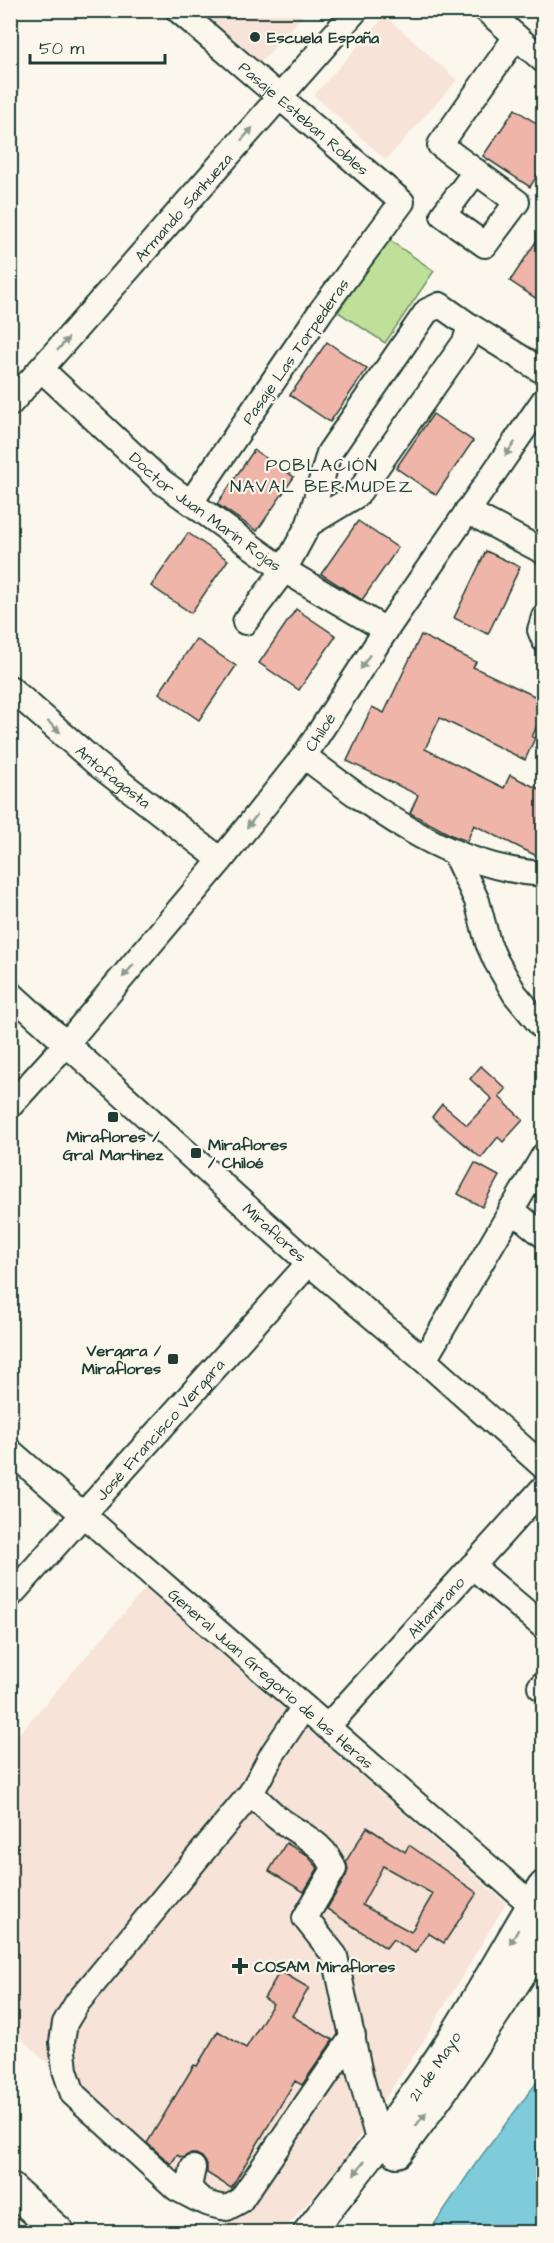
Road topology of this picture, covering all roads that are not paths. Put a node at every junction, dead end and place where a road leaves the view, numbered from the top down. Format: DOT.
graph roads {
  1 [pos="178,10"];
  2 [pos="356,10"];
  3 [pos="486,10"];
  4 [pos="516,37"];
  5 [pos="543,61"];
  6 [pos="279,98"];
  7 [pos="476,171"];
  8 [pos="402,202"];
  9 [pos="470,326"];
  10 [pos="41,369"];
  11 [pos="543,372"];
  12 [pos="543,400"];
  13 [pos="10,404"];
  14 [pos="191,502"];
  15 [pos="467,511"];
  16 [pos="309,524"];
  17 [pos="543,552"];
  18 [pos="284,570"];
  19 [pos="543,617"];
  20 [pos="245,622"];
  21 [pos="386,630"];
  22 [pos="543,640"];
  23 [pos="10,688"];
  24 [pos="304,756"];
  25 [pos="454,852"];
  26 [pos="221,860"];
  27 [pos="543,874"];
  28 [pos="10,993"];
  29 [pos="543,1029"];
  30 [pos="67,1043"];
  31 [pos="10,1106"];
  32 [pos="543,1155"];
  33 [pos="511,1209"];
  34 [pos="543,1236"];
  35 [pos="309,1263"];
  36 [pos="424,1360"];
  37 [pos="13,1458"];
  38 [pos="543,1467"];
  39 [pos="543,1487"];
  40 [pos="83,1515"];
  41 [pos="472,1566"];
  42 [pos="10,1596"];
  43 [pos="543,1627"];
  44 [pos="304,1707"];
  45 [pos="327,1726"];
  46 [pos="251,1793"];
  47 [pos="538,1896"];
  48 [pos="543,1936"];
  49 [pos="353,2036"];
  50 [pos="379,2143"];
  51 [pos="193,2168"];
  52 [pos="10,2188"];
  53 [pos="199,2200"];
  54 [pos="36,2222"];
  55 [pos="309,2232"];
  56 [pos="334,2232"];
  1 -- 6 [label="street, Pasaje Esteban Robles"];
  2 -- 6 [label="street, Armando Sanhueza"];
  3 -- 4 [label="street"];
  4 -- 5 [label="street"];
  4 -- 7 [label="street"];
  6 -- 8 [label="street, Pasaje Esteban Robles"];
  10 -- 6 [label="street, Armando Sanhueza, one-way"];
  8 -- 14 [label="street, Pasaje Las Torpederas"];
  9 -- 11 [label="street"];
  9 -- 16 [label="street"];
  9 -- 16 [label="street"];
  10 -- 13 [label="street, Armando Sanhueza"];
  10 -- 14 [label="street, Doctor Juan Marín Rojas"];
  12 -- 15 [label="street, Chiloé, one-way"];
  14 -- 18 [label="street, Doctor Juan Marín Rojas"];
  15 -- 17 [label="street"];
  15 -- 21 [label="street, Chiloé"];
  16 -- 18 [label="street"];
  18 -- 20 [label="street"];
  18 -- 21 [label="street, Doctor Juan Marín Rojas"];
  19 -- 22 [label="street"];
  21 -- 24 [label="street, Chiloé, one-way"];
  23 -- 26 [label="street, Antofagasta, one-way"];
  24 -- 25 [label="street"];
  24 -- 26 [label="street, Chiloé, one-way"];
  25 -- 27 [label="street"];
  25 -- 29 [label="street"];
  26 -- 30 [label="street, Chiloé, one-way"];
  28 -- 30 [label="street, Miraflores"];
  30 -- 31 [label="street, Chiloé"];
  30 -- 35 [label="street, Miraflores"];
  32 -- 33 [label="street"];
  33 -- 34 [label="street"];
  33 -- 36 [label="street"];
  35 -- 36 [label="street, Miraflores"];
  35 -- 40 [label="street, José Francisco Vergara"];
  36 -- 38 [label="street, Miraflores"];
  37 -- 40 [label="street, General Juan Gregorio de las Heras"];
  39 -- 41 [label="street, Altamirano"];
  40 -- 42 [label="street, José Francisco Vergara"];
  40 -- 44 [label="street, General Juan Gregorio de las Heras"];
  41 -- 43 [label="street"];
  41 -- 45 [label="street, Altamirano"];
  44 -- 45 [label="street, General Juan Gregorio de las Heras"];
  44 -- 46 [label="street"];
  45 -- 47 [label="street, General Juan Gregorio de las Heras"];
  46 -- 49 [label="street"];
  46 -- 53 [label="street"];
  47 -- 50 [label="main road, 21 de Mayo, one-way"];
  56 -- 48 [label="main road, 21 de Mayo, one-way"];
  49 -- 50 [label="street"];
  49 -- 53 [label="street"];
  50 -- 55 [label="main road, 21 de Mayo, one-way"];
  51 -- 53 [label="street"];
  52 -- 54 [label="main road"];
}
